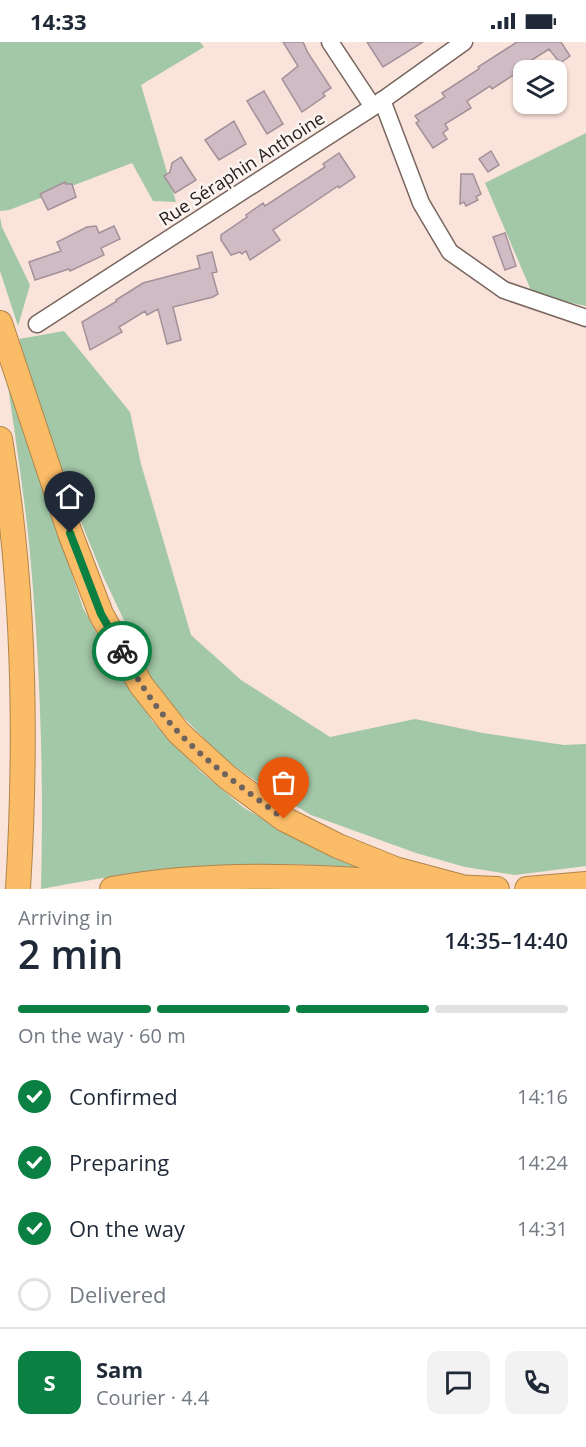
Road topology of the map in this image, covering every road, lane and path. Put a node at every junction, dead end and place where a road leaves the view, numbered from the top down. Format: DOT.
graph roads {
  1 [pos="330,42"];
  2 [pos="464,42"];
  3 [pos="378,103"];
  4 [pos="586,318"];
  5 [pos="0,323"];
  6 [pos="37,324"];
  7 [pos="0,439"];
  8 [pos="586,884"];
  9 [pos="466,888"];
  10 [pos="18,889"];
  11 [pos="112,889"];
  12 [pos="497,889"];
  13 [pos="527,889"];
  1 -- 3 [label="street"];
  2 -- 3 [label="street, Rue Séraphin Anthoine"];
  3 -- 4 [label="street"];
  3 -- 6 [label="street, Rue Séraphin Anthoine"];
  5 -- 9 [label="highway"];
  7 -- 10 [label="highway"];
  8 -- 13 [label="highway"];
  9 -- 11 [label="highway"];
  9 -- 12 [label="highway"];
}
